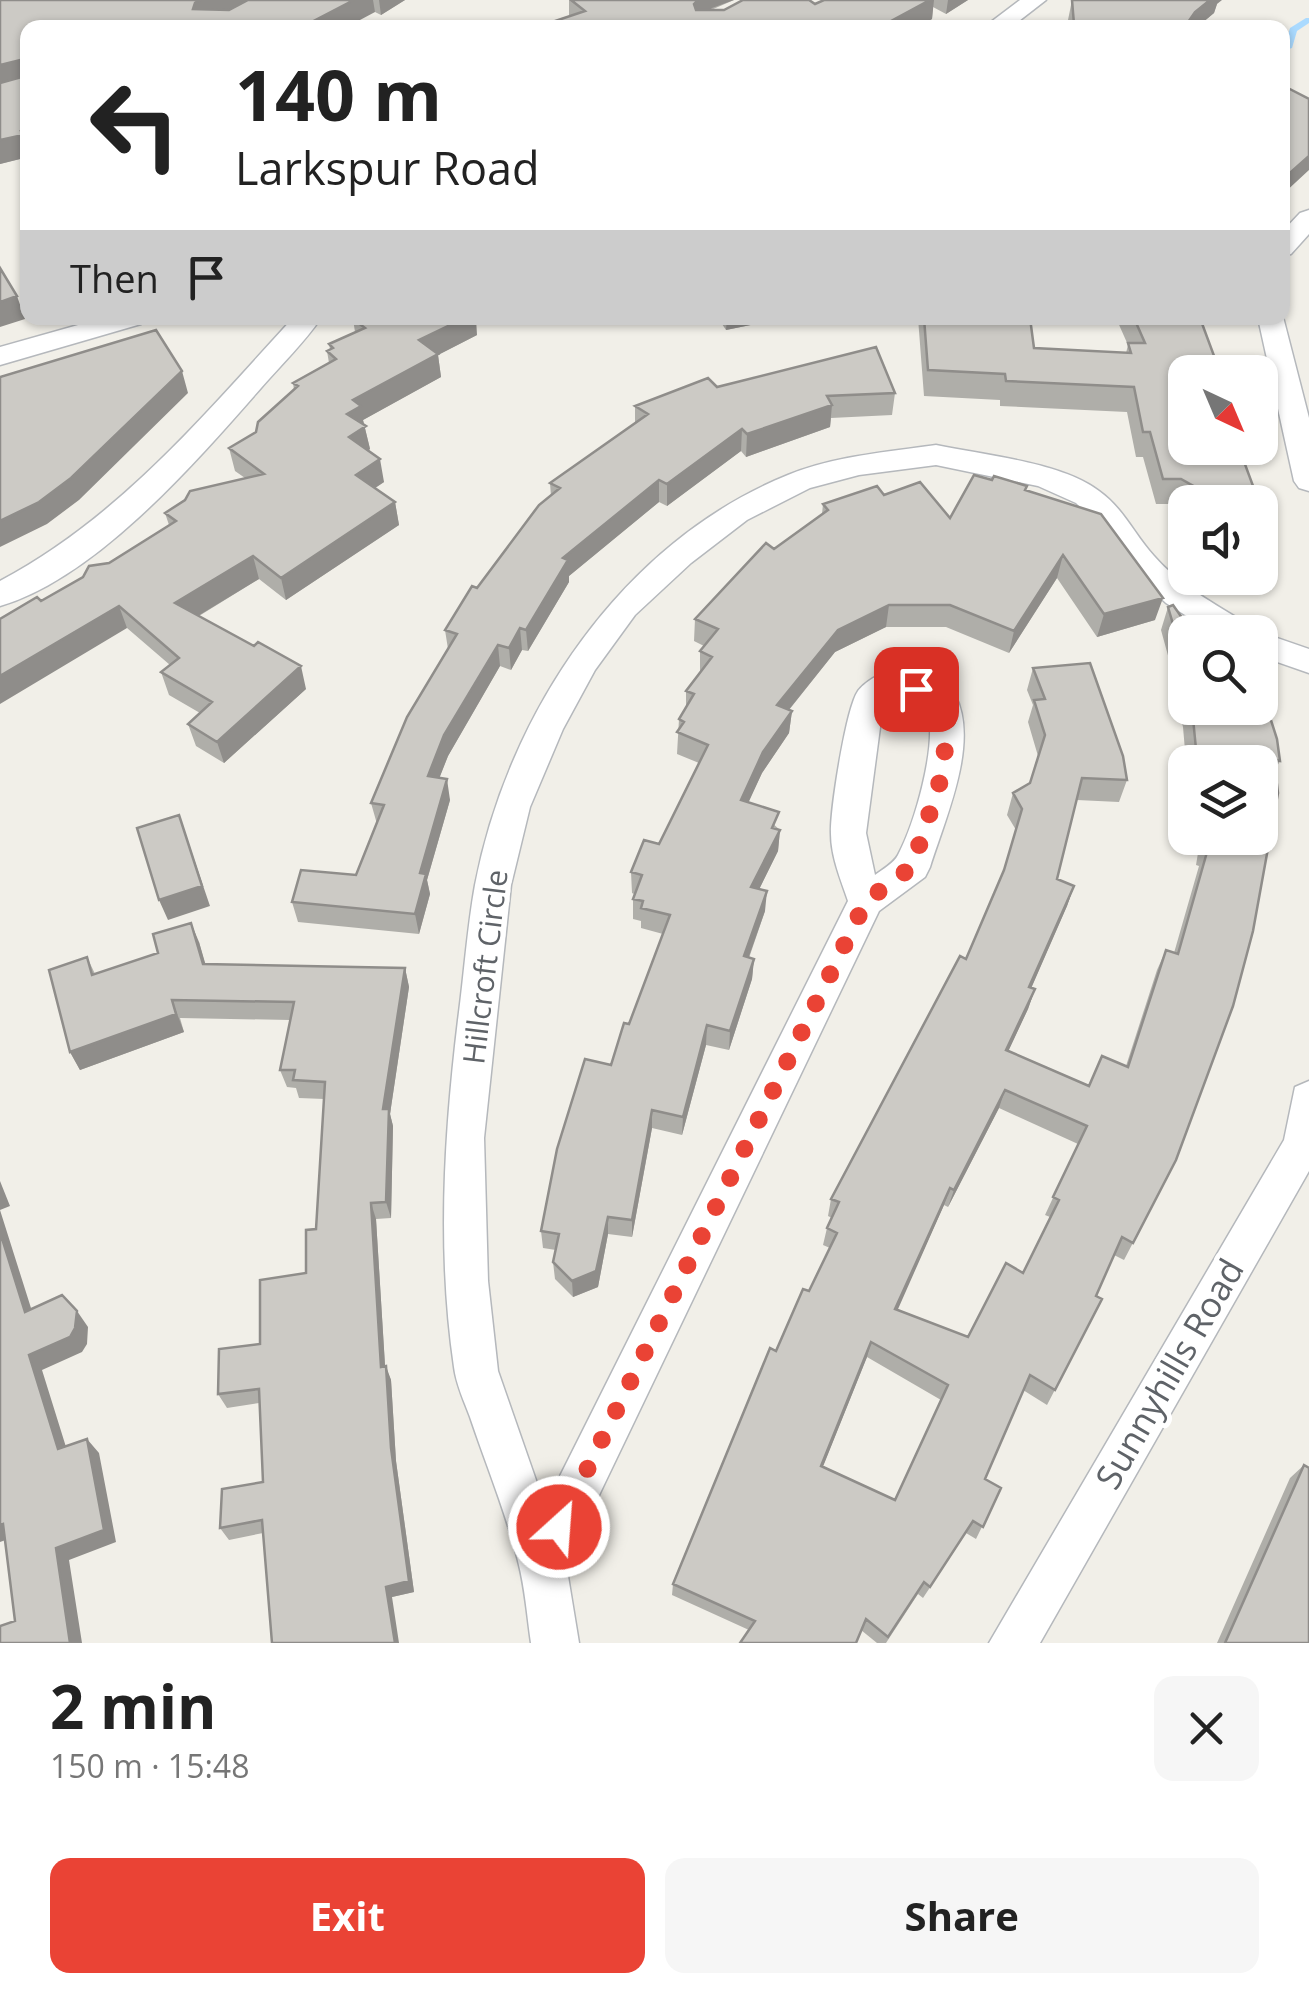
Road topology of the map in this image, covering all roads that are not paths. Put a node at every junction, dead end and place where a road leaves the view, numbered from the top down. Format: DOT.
graph roads {
  1 [pos="1035,0"];
  2 [pos="1006,20"];
  3 [pos="1309,218"];
  4 [pos="1290,239"];
  5 [pos="107,325"];
  6 [pos="301,325"];
  7 [pos="1274,325"];
  8 [pos="0,356"];
  9 [pos="1309,481"];
  10 [pos="0,594"];
  11 [pos="1208,615"];
  12 [pos="1278,650"];
  13 [pos="1309,661"];
  14 [pos="866,901"];
  15 [pos="1309,1099"];
  16 [pos="1306,1140"];
  17 [pos="542,1562"];
  18 [pos="555,1643"];
  19 [pos="1013,1643"];
  1 -- 2 [label="street"];
  3 -- 4 [label="street"];
  5 -- 8 [label="street"];
  6 -- 10 [label="street"];
  7 -- 9 [label="street"];
  11 -- 17 [label="street, Hillcroft Circle"];
  12 -- 13 [label="street"];
  14 -- 14 [label="street"];
  14 -- 17 [label="street"];
  15 -- 16 [label="street, Sunnyhills Road"];
  16 -- 19 [label="street, Sunnyhills Road"];
  17 -- 18 [label="street, Hillcroft Circle"];
}
